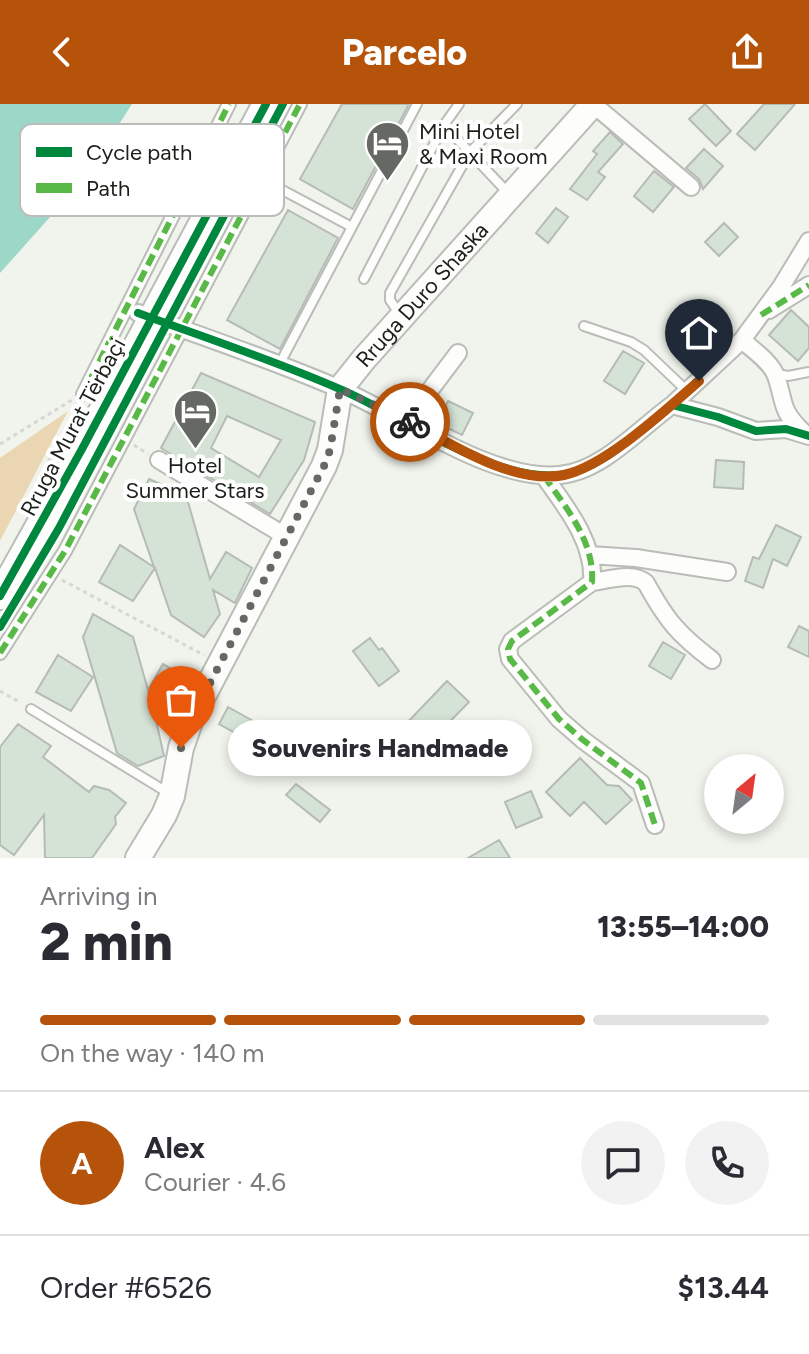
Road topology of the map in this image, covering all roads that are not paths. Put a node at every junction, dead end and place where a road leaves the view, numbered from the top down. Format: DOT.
graph roads {
  1 [pos="229,104"];
  2 [pos="247,104"];
  3 [pos="266,104"];
  4 [pos="300,104"];
  5 [pos="417,104"];
  6 [pos="459,104"];
  7 [pos="517,104"];
  8 [pos="593,104"];
  9 [pos="219,124"];
  10 [pos="237,124"];
  11 [pos="255,124"];
  12 [pos="444,125"];
  13 [pos="284,134"];
  14 [pos="470,152"];
  15 [pos="691,187"];
  16 [pos="284,191"];
  17 [pos="511,196"];
  18 [pos="173,216"];
  19 [pos="193,216"];
  20 [pos="202,216"];
  21 [pos="241,216"];
  22 [pos="352,227"];
  23 [pos="809,241"];
  24 [pos="364,279"];
  25 [pos="809,285"];
  26 [pos="761,315"];
  27 [pos="145,316"];
  28 [pos="402,317"];
  29 [pos="584,326"];
  30 [pos="181,329"];
  31 [pos="742,340"];
  32 [pos="458,353"];
  33 [pos="279,365"];
  34 [pos="809,372"];
  35 [pos="776,374"];
  36 [pos="340,389"];
  37 [pos="687,391"];
  38 [pos="83,394"];
  39 [pos="672,405"];
  40 [pos="396,416"];
  41 [pos="807,437"];
  42 [pos="159,460"];
  43 [pos="544,476"];
  44 [pos="287,537"];
  45 [pos="589,555"];
  46 [pos="0,568"];
  47 [pos="727,572"];
  48 [pos="592,582"];
  49 [pos="0,596"];
  50 [pos="0,653"];
  51 [pos="712,660"];
  52 [pos="31,709"];
  53 [pos="172,796"];
  54 [pos="655,825"];
  55 [pos="138,858"];
  1 -- 9 [label="street"];
  2 -- 10 [label="main road, Rruga Murat Tërbaçi"];
  3 -- 11 [label="main road, Rruga Murat Tërbaçi"];
  4 -- 13 [label="street"];
  5 -- 22 [label="lane"];
  6 -- 12 [label="lane"];
  7 -- 14 [label="lane"];
  8 -- 15 [label="street"];
  8 -- 17 [label="main road, Rruga Duro Shaska"];
  12 -- 14 [label="lane"];
  12 -- 24 [label="lane"];
  14 -- 17 [label="lane"];
  14 -- 28 [label="lane"];
  16 -- 22 [label="lane"];
  17 -- 28 [label="main road, Rruga Duro Shaska"];
  18 -- 38 [label="street"];
  19 -- 27 [label="main road, Rruga Murat Tërbaçi"];
  20 -- 27 [label="main road, Rruga Murat Tërbaçi"];
  21 -- 30 [label="street"];
  22 -- 33 [label="lane"];
  23 -- 26 [label="street"];
  25 -- 26 [label="street"];
  26 -- 31 [label="street"];
  27 -- 30 [label="street"];
  27 -- 46 [label="main road, Rruga Murat Tërbaçi"];
  27 -- 49 [label="main road, Rruga Murat Tërbaçi"];
  28 -- 36 [label="main road, Rruga Duro Shaska"];
  29 -- 37 [label="lane"];
  30 -- 33 [label="street"];
  30 -- 50 [label="street"];
  31 -- 35 [label="street"];
  31 -- 37 [label="street"];
  32 -- 40 [label="street"];
  33 -- 36 [label="street"];
  34 -- 35 [label="lane"];
  35 -- 41 [label="street"];
  36 -- 40 [label="street"];
  36 -- 44 [label="main road, Rruga Duro Shaska"];
  37 -- 39 [label="street"];
  39 -- 41 [label="street"];
  39 -- 43 [label="street"];
  40 -- 43 [label="street"];
  42 -- 44 [label="street"];
  43 -- 45 [label="street"];
  44 -- 53 [label="main road, Rruga Duro Shaska"];
  45 -- 47 [label="street"];
  45 -- 48 [label="street"];
  48 -- 51 [label="street"];
  48 -- 54 [label="street"];
  52 -- 53 [label="lane"];
  53 -- 55 [label="main road, Rruga Duro Shaska"];
}
